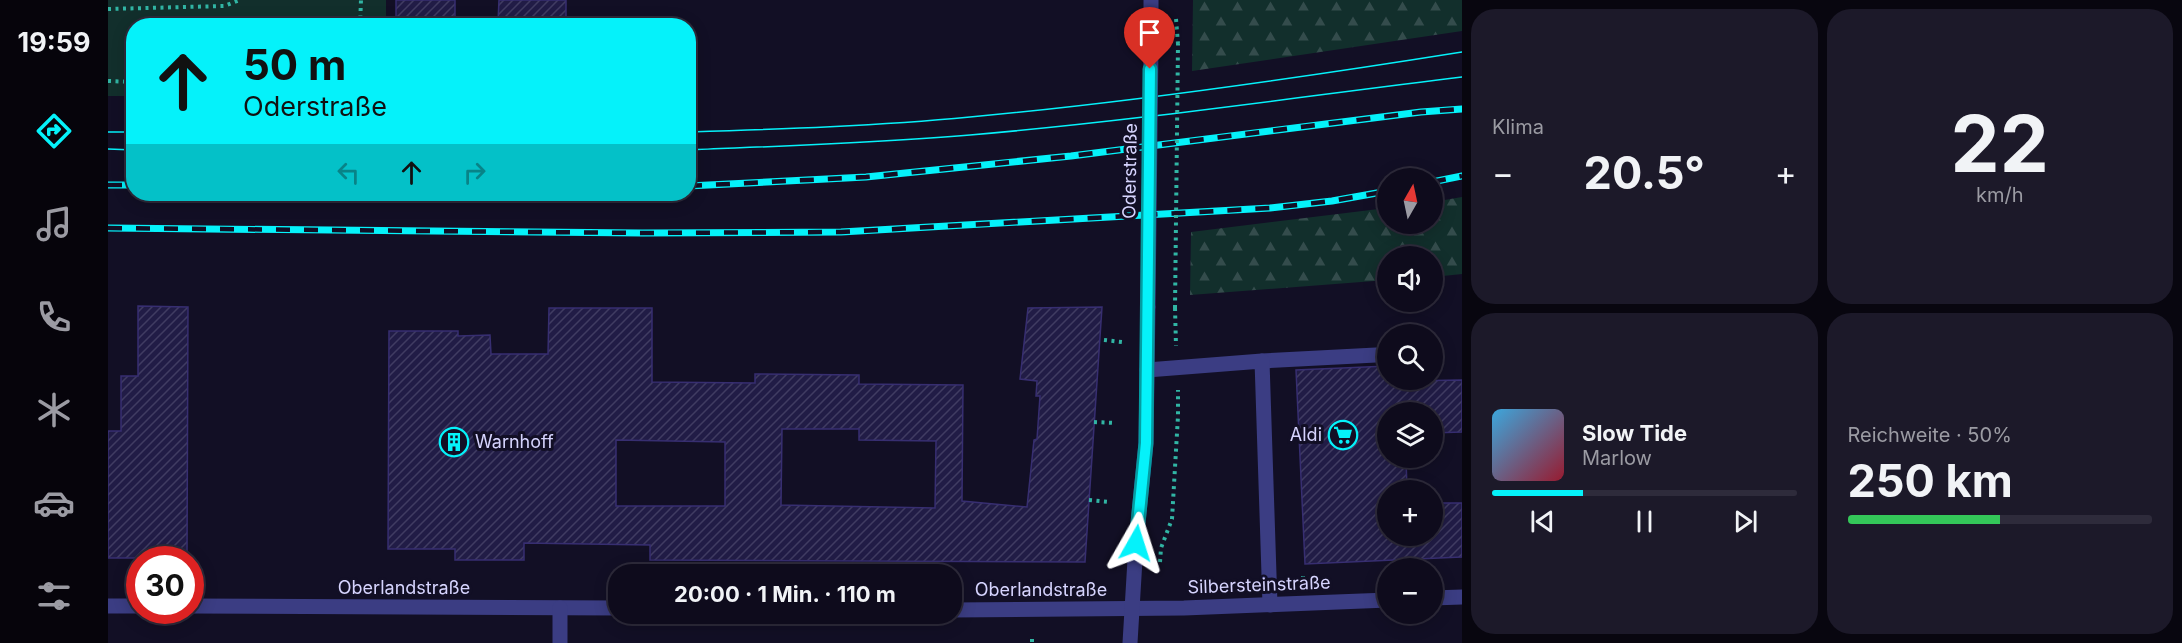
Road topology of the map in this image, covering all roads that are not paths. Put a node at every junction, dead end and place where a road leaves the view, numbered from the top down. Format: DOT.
graph roads {
  1 [pos="1151,0"];
  2 [pos="1376,355"];
  3 [pos="1262,361"];
  4 [pos="1147,370"];
  5 [pos="1462,597"];
  6 [pos="1443,598"];
  7 [pos="1377,600"];
  8 [pos="1270,605"];
  9 [pos="108,606"];
  10 [pos="126,606"];
  11 [pos="204,606"];
  12 [pos="560,608"];
  13 [pos="608,608"];
  14 [pos="1132,609"];
  15 [pos="962,610"];
  16 [pos="560,643"];
  17 [pos="1130,643"];
  1 -- 4 [label="street, Oderstraße, bridge"];
  2 -- 3 [label="street"];
  3 -- 4 [label="street"];
  3 -- 8 [label="street"];
  4 -- 14 [label="street, Oderstraße"];
  5 -- 6 [label="street"];
  7 -- 8 [label="street, Silbersteinstraße"];
  8 -- 14 [label="street, Silbersteinstraße"];
  9 -- 10 [label="street"];
  11 -- 12 [label="street, Oberlandstraße"];
  12 -- 13 [label="street, Oberlandstraße"];
  12 -- 16 [label="street"];
  14 -- 15 [label="street, Oberlandstraße"];
  14 -- 17 [label="street, Oderstraße"];
}
